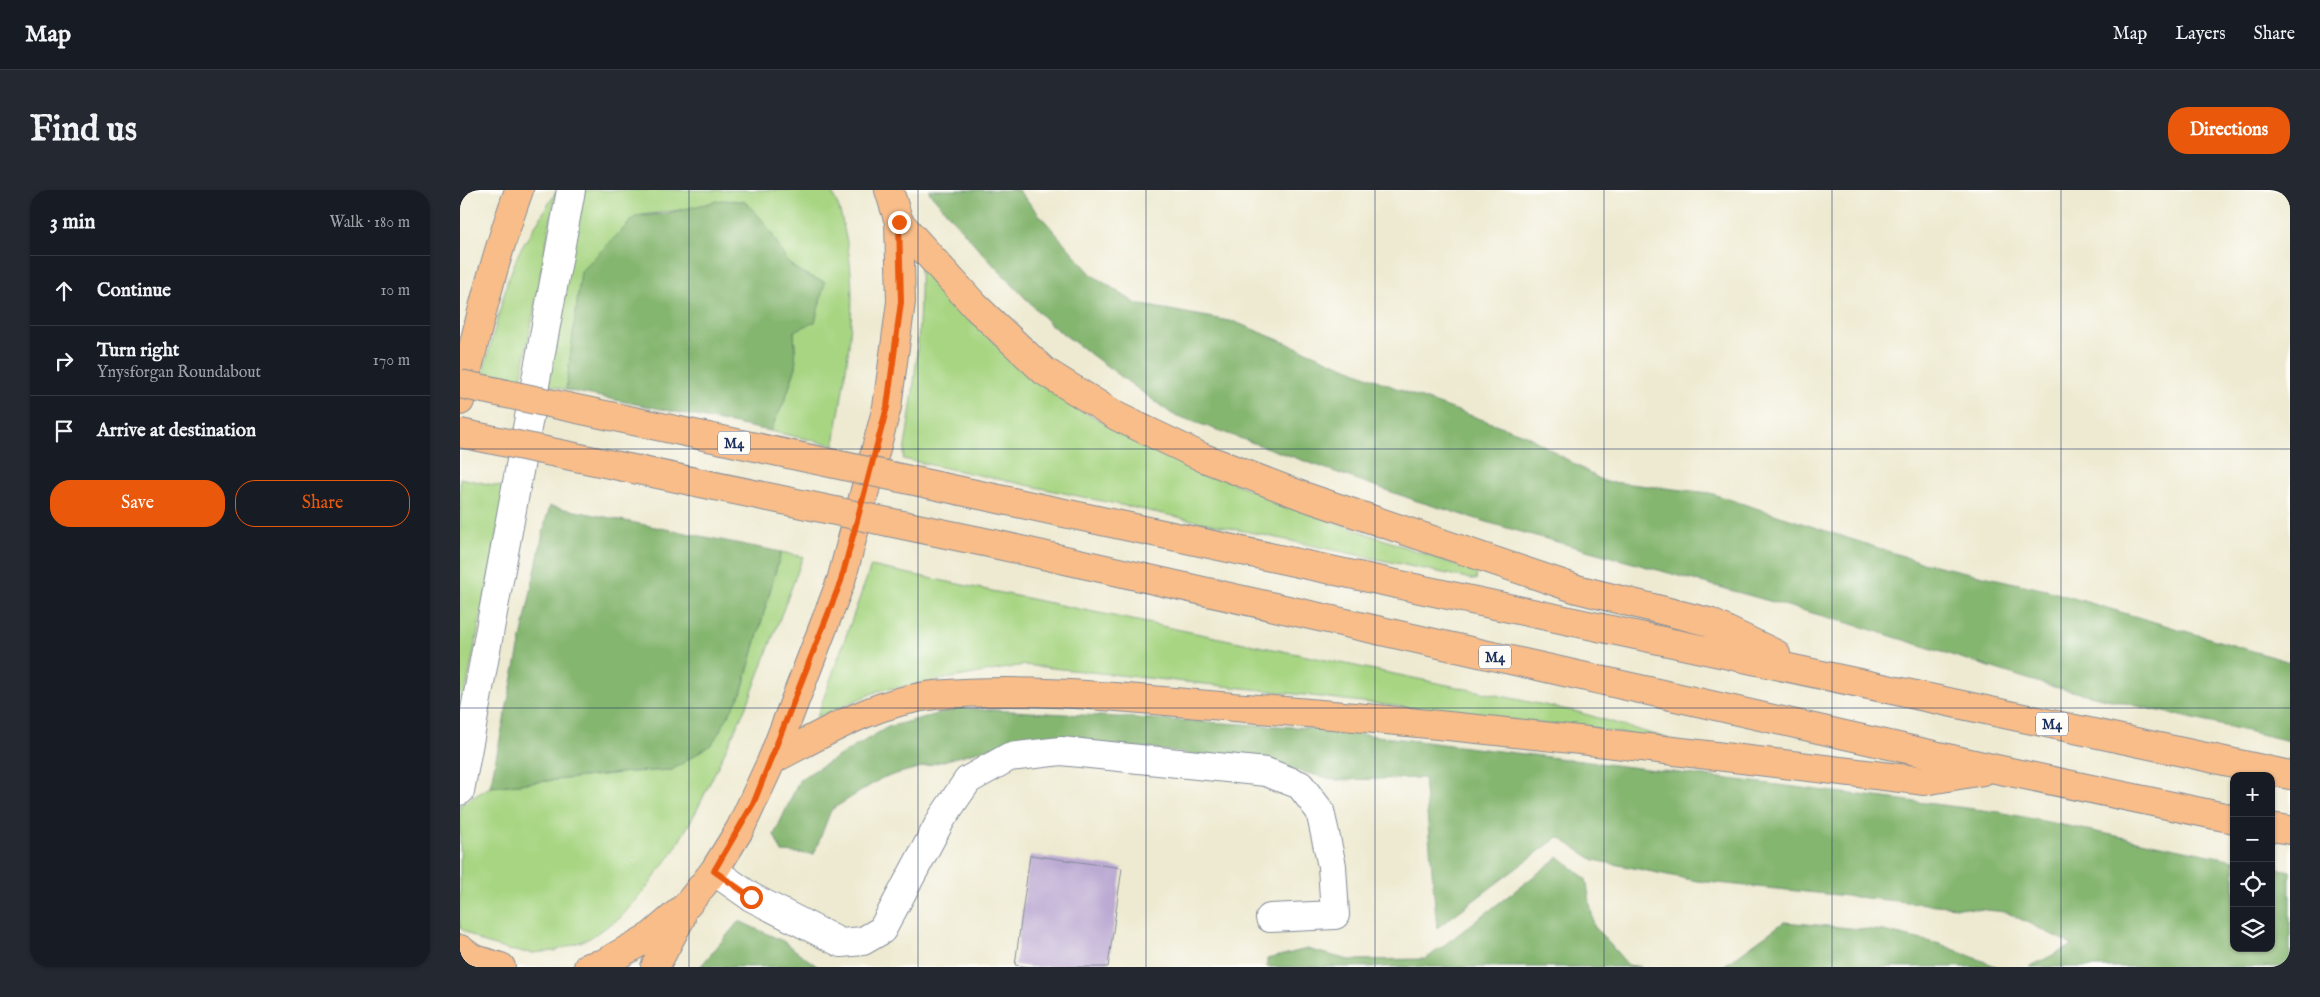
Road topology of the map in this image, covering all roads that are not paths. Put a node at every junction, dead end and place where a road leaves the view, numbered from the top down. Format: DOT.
graph roads {
  1 [pos="519,190"];
  2 [pos="571,190"];
  3 [pos="889,190"];
  4 [pos="899,222"];
  5 [pos="460,384"];
  6 [pos="460,401"];
  7 [pos="460,433"];
  8 [pos="1813,672"];
  9 [pos="772,760"];
  10 [pos="1996,769"];
  11 [pos="2290,775"];
  12 [pos="460,791"];
  13 [pos="2230,818"];
  14 [pos="2275,827"];
  15 [pos="2290,830"];
  16 [pos="714,871"];
  17 [pos="687,905"];
  18 [pos="1270,918"];
  19 [pos="460,949"];
  20 [pos="501,967"];
  21 [pos="588,967"];
  22 [pos="655,967"];
  1 -- 6 [label="main road"];
  2 -- 12 [label="lane"];
  3 -- 4 [label="main road"];
  4 -- 8 [label="main road, M4"];
  4 -- 9 [label="main road"];
  5 -- 8 [label="main road, M4, bridge"];
  7 -- 10 [label="main road, M4, bridge"];
  8 -- 11 [label="main road, M4"];
  9 -- 10 [label="main road, M4"];
  9 -- 16 [label="main road"];
  10 -- 13 [label="main road, M4"];
  14 -- 15 [label="main road"];
  16 -- 17 [label="main road"];
  16 -- 18 [label="lane"];
  17 -- 21 [label="main road"];
  17 -- 22 [label="main road"];
  19 -- 20 [label="main road"];
}
